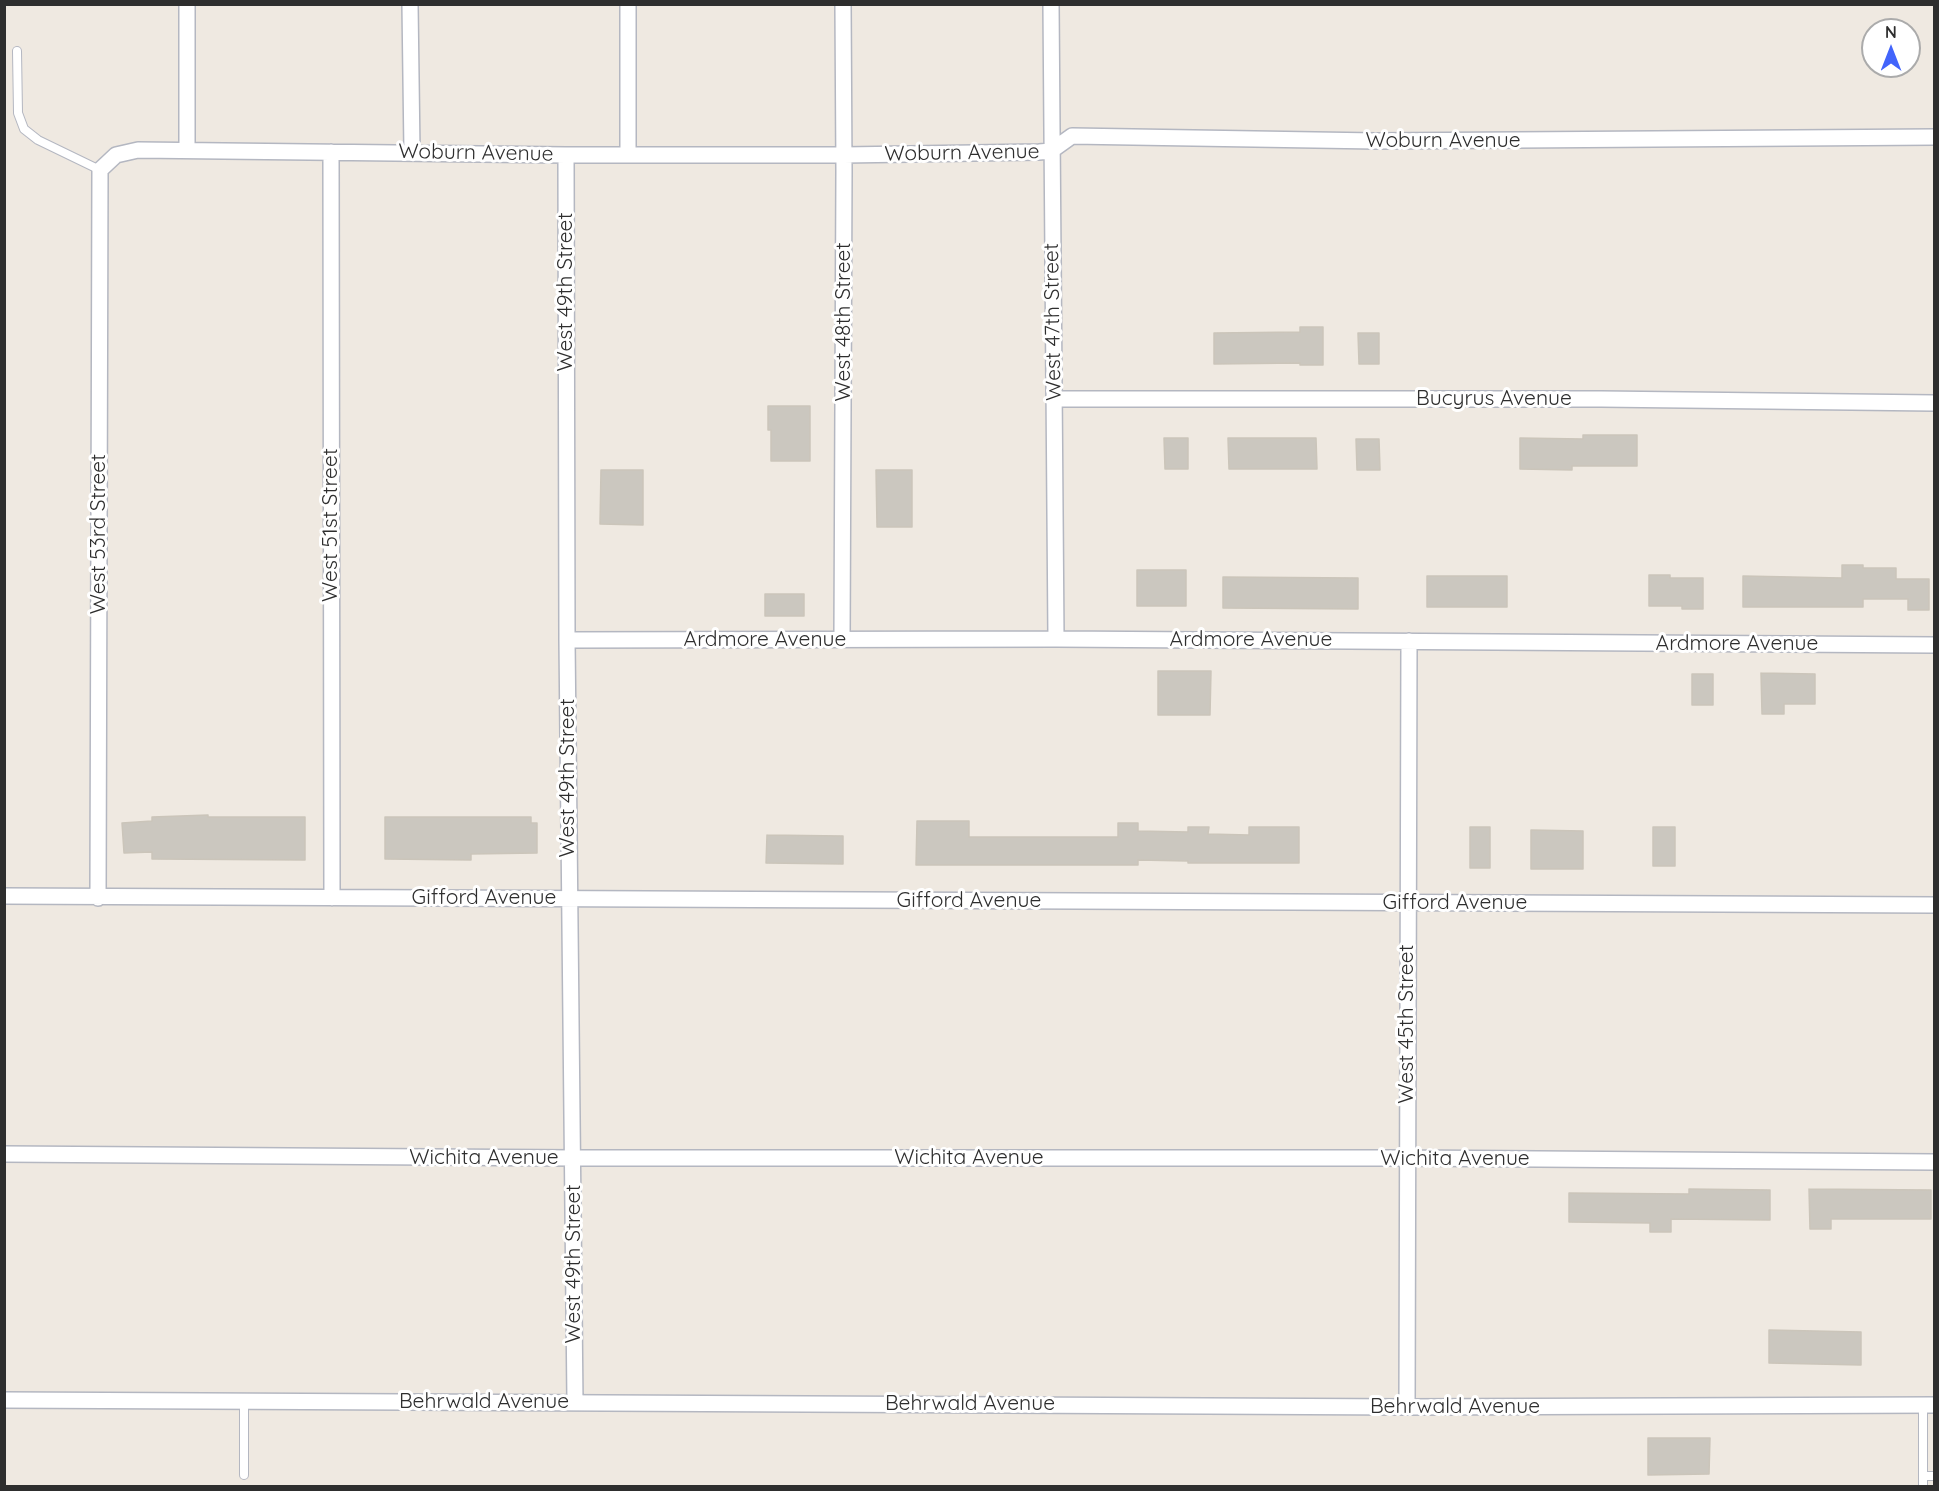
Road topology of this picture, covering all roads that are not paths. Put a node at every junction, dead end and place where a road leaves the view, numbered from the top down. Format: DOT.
graph roads {
  1 [pos="187,4"];
  2 [pos="410,4"];
  3 [pos="628,4"];
  4 [pos="843,4"];
  5 [pos="1051,4"];
  6 [pos="17,51"];
  7 [pos="1935,137"];
  8 [pos="187,150"];
  9 [pos="1051,151"];
  10 [pos="412,152"];
  11 [pos="331,153"];
  12 [pos="566,154"];
  13 [pos="628,154"];
  14 [pos="844,154"];
  15 [pos="100,170"];
  16 [pos="1054,399"];
  17 [pos="1935,403"];
  18 [pos="842,639"];
  19 [pos="1056,639"];
  20 [pos="567,640"];
  21 [pos="1409,641"];
  22 [pos="1935,645"];
  23 [pos="4,896"];
  24 [pos="98,898"];
  25 [pos="332,898"];
  26 [pos="569,898"];
  27 [pos="1407,903"];
  28 [pos="1935,905"];
  29 [pos="4,1154"];
  30 [pos="573,1158"];
  31 [pos="1407,1158"];
  32 [pos="1935,1162"];
  33 [pos="4,1400"];
  34 [pos="244,1402"];
  35 [pos="575,1402"];
  36 [pos="1929,1405"];
  37 [pos="1407,1407"];
  38 [pos="244,1475"];
  39 [pos="1923,1476"];
  40 [pos="1935,1476"];
  41 [pos="1923,1486"];
  1 -- 8 [label="street"];
  2 -- 10 [label="street"];
  3 -- 13 [label="street"];
  4 -- 14 [label="street, West 48th Street"];
  5 -- 9 [label="street, West 47th Street"];
  6 -- 15 [label="lane"];
  7 -- 9 [label="street, Woburn Avenue"];
  8 -- 11 [label="street, Woburn Avenue"];
  8 -- 15 [label="street, Woburn Avenue"];
  9 -- 14 [label="street, Woburn Avenue"];
  9 -- 16 [label="street, West 47th Street"];
  10 -- 11 [label="street, Woburn Avenue"];
  10 -- 12 [label="street, Woburn Avenue"];
  11 -- 25 [label="street, West 51st Street"];
  12 -- 13 [label="street, Woburn Avenue"];
  12 -- 20 [label="street, West 49th Street"];
  13 -- 14 [label="street, Woburn Avenue"];
  14 -- 18 [label="street, West 48th Street"];
  15 -- 24 [label="street, West 53rd Street"];
  16 -- 17 [label="street, Bucyrus Avenue"];
  16 -- 19 [label="street, West 47th Street"];
  18 -- 19 [label="street, Ardmore Avenue"];
  18 -- 20 [label="street, Ardmore Avenue"];
  19 -- 21 [label="street, Ardmore Avenue"];
  20 -- 26 [label="street, West 49th Street"];
  21 -- 22 [label="street, Ardmore Avenue"];
  21 -- 27 [label="street, West 45th Street"];
  23 -- 24 [label="street, Gifford Avenue"];
  24 -- 25 [label="street, Gifford Avenue"];
  25 -- 26 [label="street, Gifford Avenue"];
  26 -- 27 [label="street, Gifford Avenue"];
  26 -- 30 [label="street, West 49th Street"];
  27 -- 28 [label="street, Gifford Avenue"];
  27 -- 31 [label="street, West 45th Street"];
  29 -- 30 [label="street, Wichita Avenue"];
  30 -- 31 [label="street, Wichita Avenue"];
  30 -- 35 [label="street, West 49th Street"];
  31 -- 32 [label="street, Wichita Avenue"];
  31 -- 37 [label="street, West 45th Street"];
  33 -- 34 [label="street, Behrwald Avenue"];
  34 -- 35 [label="street, Behrwald Avenue"];
  34 -- 38 [label="lane"];
  35 -- 37 [label="street, Behrwald Avenue"];
  36 -- 37 [label="street, Behrwald Avenue"];
  36 -- 39 [label="lane"];
  39 -- 40 [label="lane"];
  39 -- 41 [label="lane"];
}
